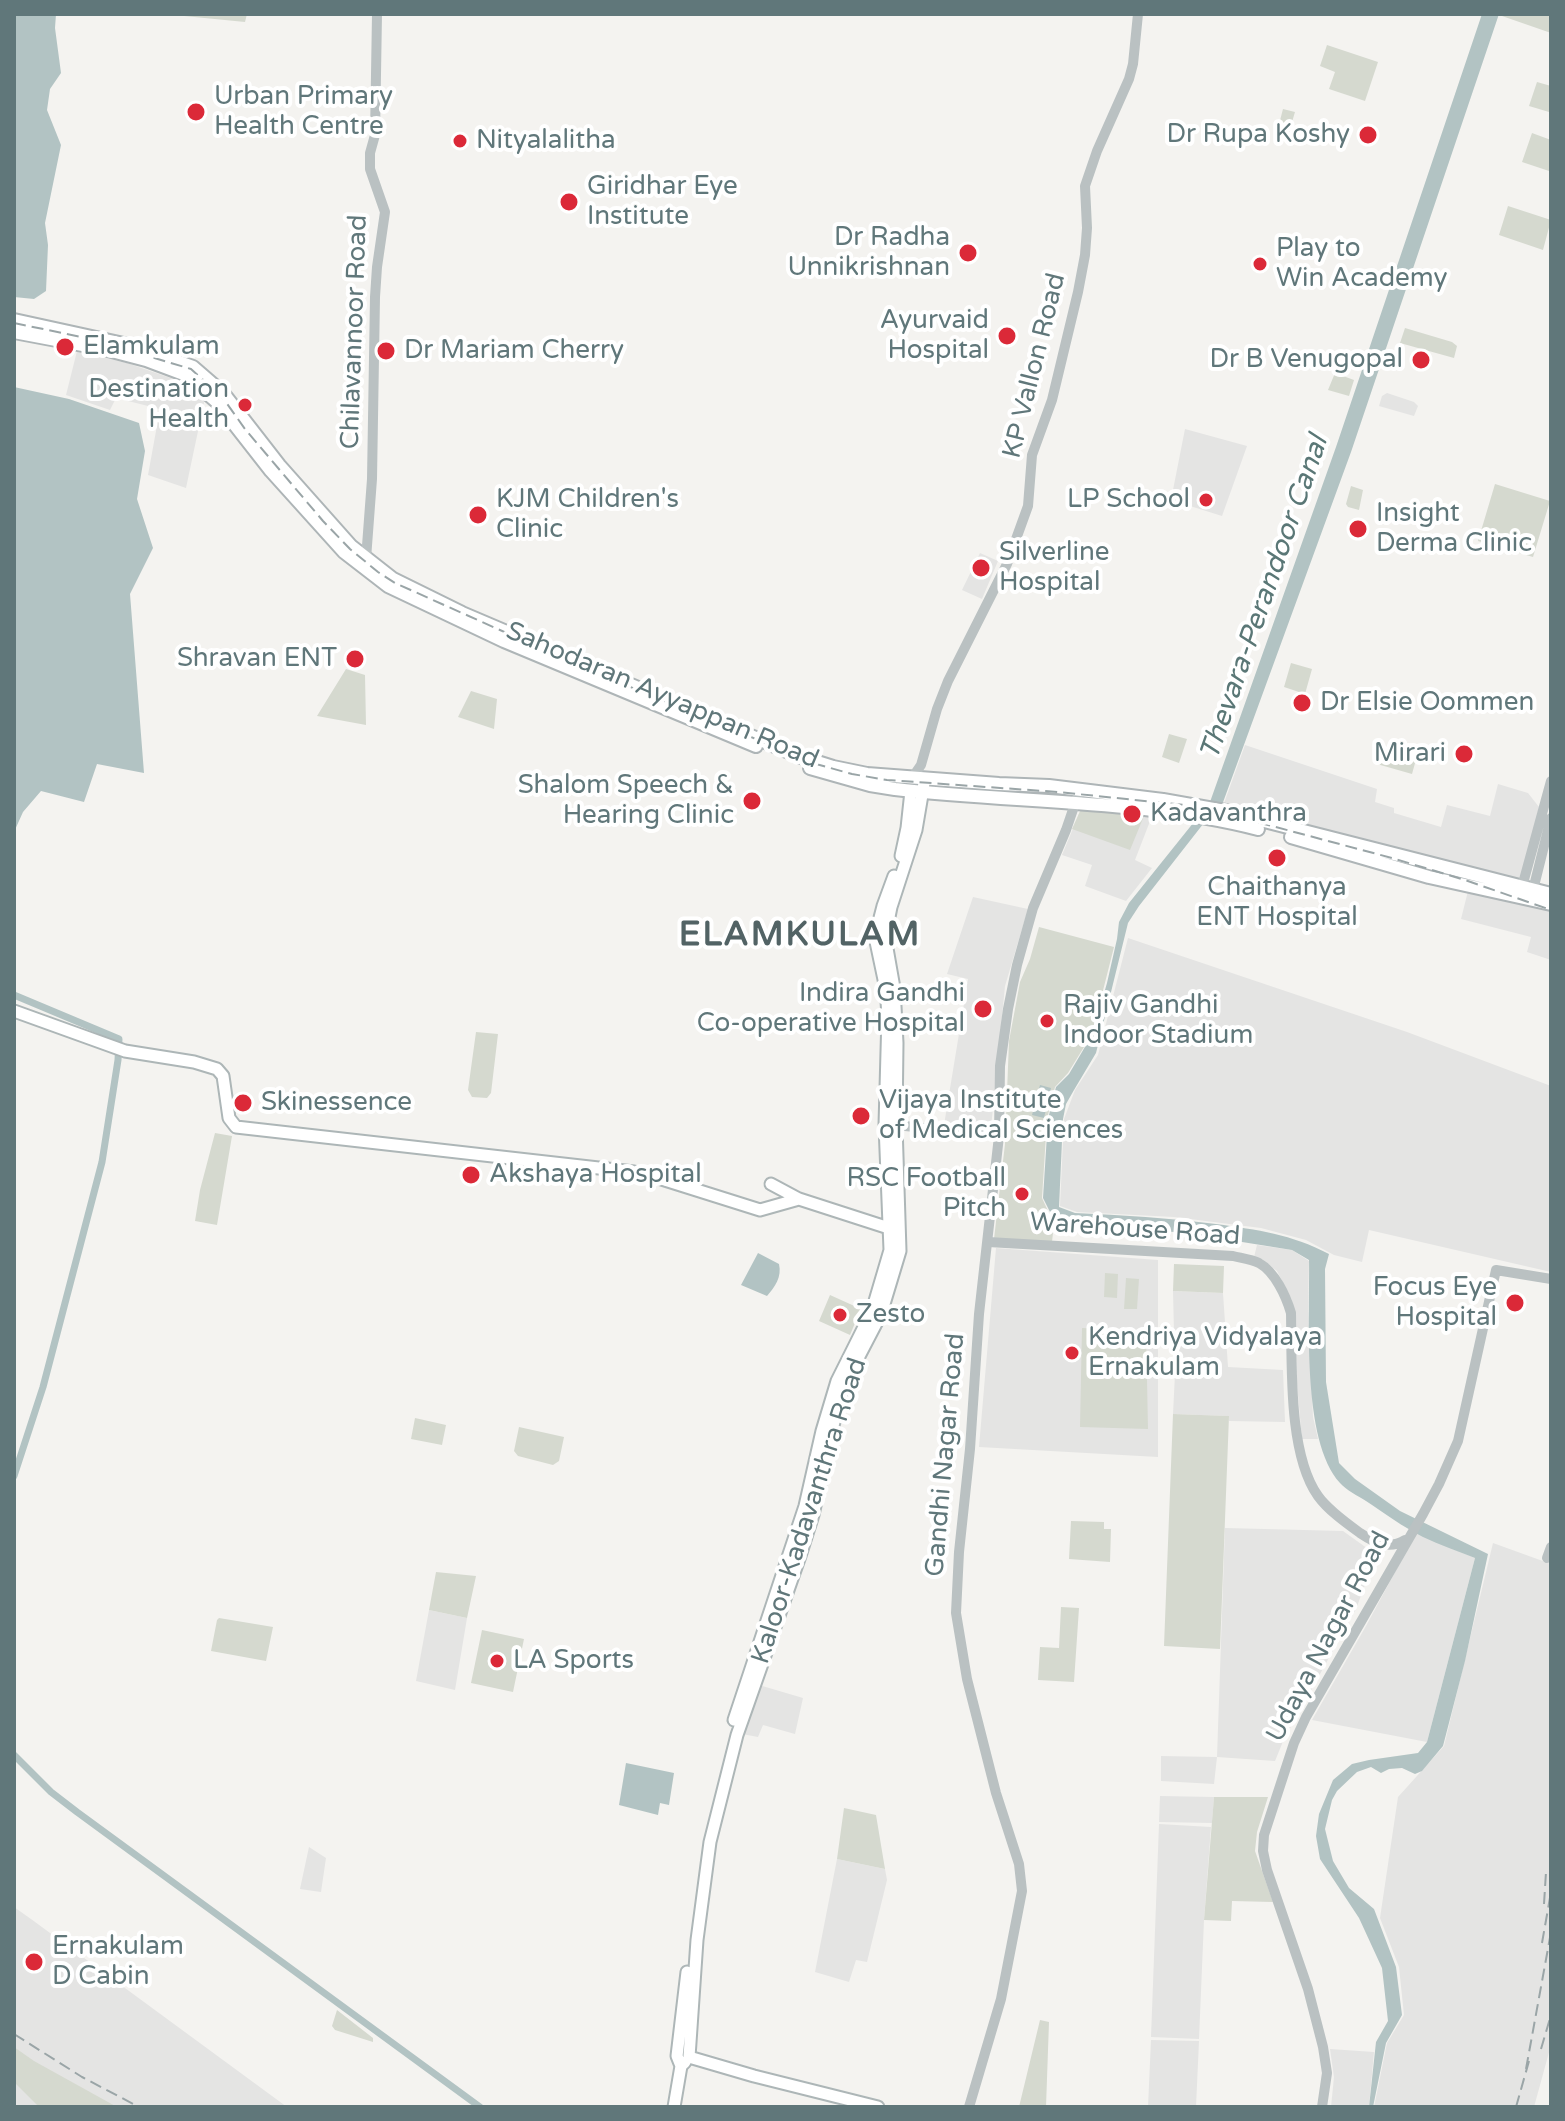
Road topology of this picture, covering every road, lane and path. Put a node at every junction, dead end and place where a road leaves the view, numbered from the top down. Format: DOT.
graph roads {
  1 [pos="377,14"];
  2 [pos="1138,14"];
  3 [pos="14,320"];
  4 [pos="14,332"];
  5 [pos="366,559"];
  6 [pos="390,582"];
  7 [pos="918,781"];
  8 [pos="1551,781"];
  9 [pos="1080,789"];
  10 [pos="1549,797"];
  11 [pos="1076,804"];
  12 [pos="1201,811"];
  13 [pos="1551,818"];
  14 [pos="1524,891"];
  15 [pos="1551,894"];
  16 [pos="1551,904"];
  17 [pos="14,1011"];
  18 [pos="891,1125"];
  19 [pos="999,1136"];
  20 [pos="771,1184"];
  21 [pos="799,1199"];
  22 [pos="895,1230"];
  23 [pos="988,1242"];
  24 [pos="1551,1279"];
  25 [pos="1408,1537"];
  26 [pos="703,2059"];
  27 [pos="682,2064"];
  28 [pos="674,2107"];
  29 [pos="878,2107"];
  30 [pos="969,2107"];
  31 [pos="1322,2107"];
  1 -- 5 [label="street, Chilavannoor Road"];
  2 -- 7 [label="street, KP Vallon Road"];
  3 -- 5 [label="main road, Sahodaran Ayyappan Road"];
  4 -- 6 [label="main road, Sahodaran Ayyappan Road"];
  5 -- 6 [label="main road, Sahodaran Ayyappan Road"];
  6 -- 7 [label="main road, Sahodaran Ayyappan Road"];
  7 -- 9 [label="main road, Sahodaran Ayyappan Road"];
  7 -- 11 [label="main road, Sahodaran Ayyappan Road"];
  7 -- 18 [label="main road, Kaloor-Kadavanthra Road"];
  8 -- 10 [label="street"];
  9 -- 11 [label="street, Gandhi Nagar Road"];
  9 -- 12 [label="main road, Sahodaran Ayyappan Road"];
  10 -- 14 [label="street"];
  11 -- 12 [label="main road, Sahodaran Ayyappan Road"];
  11 -- 19 [label="street, Gandhi Nagar Road"];
  12 -- 14 [label="main road, Sahodaran Ayyappan Road"];
  13 -- 14 [label="street"];
  14 -- 15 [label="main road, Sahodaran Ayyappan Road"];
  14 -- 16 [label="main road, Sahodaran Ayyappan Road"];
  17 -- 21 [label="main road"];
  18 -- 19 [label="street"];
  18 -- 22 [label="main road, Kaloor-Kadavanthra Road"];
  19 -- 23 [label="street, Gandhi Nagar Road"];
  20 -- 21 [label="main road"];
  21 -- 22 [label="main road"];
  22 -- 27 [label="main road, Kaloor-Kadavanthra Road"];
  23 -- 25 [label="street, Warehouse Road"];
  23 -- 30 [label="street, Gandhi Nagar Road"];
  24 -- 25 [label="street, Udaya Nagar Road"];
  25 -- 31 [label="street, Udaya Nagar Road"];
  26 -- 27 [label="main road"];
  26 -- 27 [label="main road"];
  26 -- 29 [label="main road"];
  27 -- 28 [label="main road, Kaloor-Kadavanthra Road"];
}
